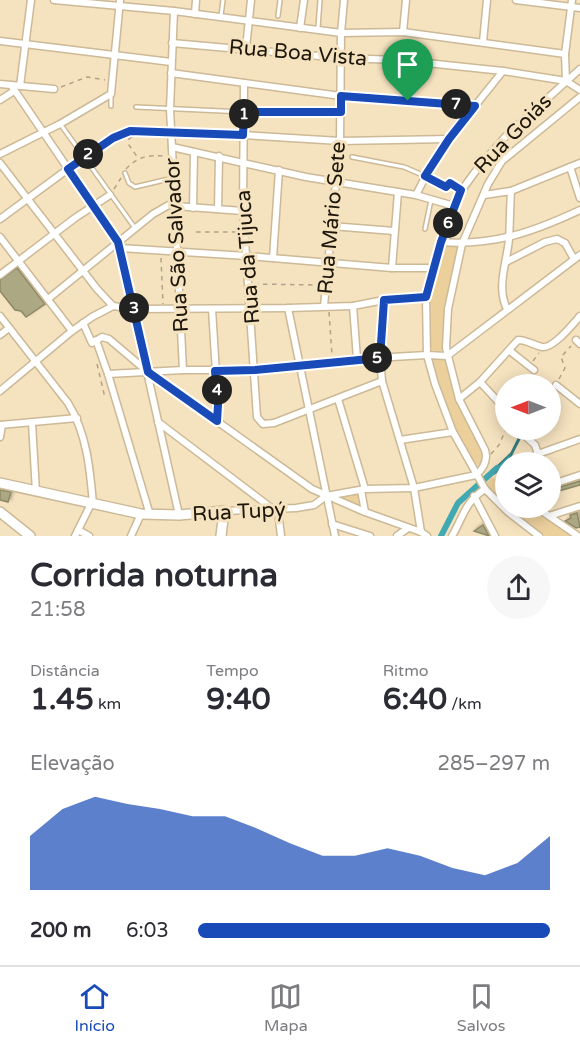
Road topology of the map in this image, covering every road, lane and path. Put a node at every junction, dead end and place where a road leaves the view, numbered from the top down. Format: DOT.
graph roads {
  1 [pos="31,0"];
  2 [pos="54,0"];
  3 [pos="160,0"];
  4 [pos="196,0"];
  5 [pos="223,0"];
  6 [pos="252,0"];
  7 [pos="280,0"];
  8 [pos="304,0"];
  9 [pos="320,0"];
  10 [pos="344,0"];
  11 [pos="406,0"];
  12 [pos="487,0"];
  13 [pos="516,0"];
  14 [pos="572,3"];
  15 [pos="119,4"];
  16 [pos="580,8"];
  17 [pos="159,10"];
  18 [pos="174,11"];
  19 [pos="195,14"];
  20 [pos="278,16"];
  21 [pos="220,18"];
  22 [pos="249,22"];
  23 [pos="300,28"];
  24 [pos="317,30"];
  25 [pos="403,32"];
  26 [pos="341,33"];
  27 [pos="0,41"];
  28 [pos="483,42"];
  29 [pos="172,43"];
  30 [pos="25,44"];
  31 [pos="246,48"];
  32 [pos="565,54"];
  33 [pos="114,56"];
  34 [pos="342,58"];
  35 [pos="171,62"];
  36 [pos="580,69"];
  37 [pos="503,71"];
  38 [pos="171,73"];
  39 [pos="112,81"];
  40 [pos="566,81"];
  41 [pos="244,83"];
  42 [pos="0,84"];
  43 [pos="15,88"];
  44 [pos="54,89"];
  45 [pos="580,90"];
  46 [pos="111,94"];
  47 [pos="341,96"];
  48 [pos="580,97"];
  49 [pos="0,100"];
  50 [pos="111,106"];
  51 [pos="475,106"];
  52 [pos="136,107"];
  53 [pos="170,110"];
  54 [pos="244,112"];
  55 [pos="341,112"];
  56 [pos="60,124"];
  57 [pos="134,131"];
  58 [pos="171,133"];
  59 [pos="42,134"];
  60 [pos="243,135"];
  61 [pos="449,139"];
  62 [pos="340,141"];
  63 [pos="172,147"];
  64 [pos="194,152"];
  65 [pos="0,154"];
  66 [pos="219,156"];
  67 [pos="172,157"];
  68 [pos="83,158"];
  69 [pos="352,158"];
  70 [pos="138,159"];
  71 [pos="243,162"];
  72 [pos="0,163"];
  73 [pos="580,163"];
  74 [pos="570,167"];
  75 [pos="68,169"];
  76 [pos="279,170"];
  77 [pos="125,173"];
  78 [pos="425,176"];
  79 [pos="173,178"];
  80 [pos="335,180"];
  81 [pos="461,190"];
  82 [pos="511,191"];
  83 [pos="398,192"];
  84 [pos="110,195"];
  85 [pos="416,195"];
  86 [pos="484,195"];
  87 [pos="27,198"];
  88 [pos="580,198"];
  89 [pos="431,200"];
  90 [pos="174,204"];
  91 [pos="93,205"];
  92 [pos="454,206"];
  93 [pos="193,208"];
  94 [pos="218,209"];
  95 [pos="580,210"];
  96 [pos="243,211"];
  97 [pos="0,219"];
  98 [pos="331,226"];
  99 [pos="135,228"];
  100 [pos="425,229"];
  101 [pos="394,231"];
  102 [pos="196,232"];
  103 [pos="245,232"];
  104 [pos="54,233"];
  105 [pos="0,237"];
  106 [pos="509,238"];
  107 [pos="441,242"];
  108 [pos="462,244"];
  109 [pos="119,245"];
  110 [pos="161,251"];
  111 [pos="177,253"];
  112 [pos="247,256"];
  113 [pos="577,257"];
  114 [pos="273,258"];
  115 [pos="19,261"];
  116 [pos="328,262"];
  117 [pos="506,262"];
  118 [pos="392,268"];
  119 [pos="433,268"];
  120 [pos="83,271"];
  121 [pos="0,275"];
  122 [pos="248,284"];
  123 [pos="325,285"];
  124 [pos="426,297"];
  125 [pos="48,299"];
  126 [pos="384,300"];
  127 [pos="113,306"];
  128 [pos="326,306"];
  129 [pos="353,306"];
  130 [pos="251,308"];
  131 [pos="288,308"];
  132 [pos="134,309"];
  133 [pos="163,309"];
  134 [pos="180,309"];
  135 [pos="212,309"];
  136 [pos="507,309"];
  137 [pos="0,316"];
  138 [pos="580,316"];
  139 [pos="83,323"];
  140 [pos="9,328"];
  141 [pos="72,331"];
  142 [pos="0,335"];
  143 [pos="94,342"];
  144 [pos="579,343"];
  145 [pos="544,347"];
  146 [pos="510,351"];
  147 [pos="427,355"];
  148 [pos="447,356"];
  149 [pos="380,358"];
  150 [pos="357,359"];
  151 [pos="37,362"];
  152 [pos="333,362"];
  153 [pos="98,365"];
  154 [pos="299,365"];
  155 [pos="531,368"];
  156 [pos="183,370"];
  157 [pos="255,370"];
  158 [pos="215,371"];
  159 [pos="148,372"];
  160 [pos="108,375"];
  161 [pos="561,376"];
  162 [pos="382,381"];
  163 [pos="480,381"];
  164 [pos="561,389"];
  165 [pos="0,391"];
  166 [pos="105,398"];
  167 [pos="495,398"];
  168 [pos="338,399"];
  169 [pos="459,399"];
  170 [pos="580,404"];
  171 [pos="308,411"];
  172 [pos="77,418"];
  173 [pos="217,421"];
  174 [pos="158,422"];
  175 [pos="32,423"];
  176 [pos="1,425"];
  177 [pos="453,432"];
  178 [pos="0,437"];
  179 [pos="400,440"];
  180 [pos="501,440"];
  181 [pos="580,440"];
  182 [pos="544,452"];
  183 [pos="487,457"];
  184 [pos="580,475"];
  185 [pos="477,477"];
  186 [pos="561,481"];
  187 [pos="0,483"];
  188 [pos="484,487"];
  189 [pos="414,488"];
  190 [pos="363,489"];
  191 [pos="36,492"];
  192 [pos="326,496"];
  193 [pos="474,496"];
  194 [pos="92,504"];
  195 [pos="580,506"];
  196 [pos="276,511"];
  197 [pos="0,512"];
  198 [pos="224,512"];
  199 [pos="365,512"];
  200 [pos="561,512"];
  201 [pos="146,514"];
  202 [pos="179,515"];
  203 [pos="552,518"];
  204 [pos="0,520"];
  205 [pos="12,520"];
  206 [pos="332,524"];
  207 [pos="408,528"];
  208 [pos="77,533"];
  209 [pos="424,534"];
  210 [pos="579,535"];
  211 [pos="30,536"];
  212 [pos="89,536"];
  213 [pos="131,536"];
  214 [pos="221,536"];
  215 [pos="281,536"];
  216 [pos="335,536"];
  217 [pos="370,536"];
  218 [pos="397,536"];
  219 [pos="452,536"];
  220 [pos="495,536"];
  221 [pos="539,536"];
  1 -- 30 [label="street"];
  2 -- 15 [label="street"];
  3 -- 17 [label="street"];
  4 -- 19 [label="street"];
  5 -- 21 [label="lane"];
  6 -- 22 [label="street"];
  7 -- 20 [label="lane"];
  8 -- 23 [label="street"];
  9 -- 24 [label="lane"];
  10 -- 26 [label="street, Rua Mário Sete"];
  11 -- 25 [label="street"];
  12 -- 28 [label="street"];
  13 -- 14 [label="street"];
  14 -- 16 [label="street"];
  14 -- 32 [label="street"];
  15 -- 17 [label="street"];
  15 -- 33 [label="street"];
  17 -- 18 [label="street"];
  18 -- 19 [label="street"];
  18 -- 29 [label="street, Rua São Salvador"];
  19 -- 21 [label="street"];
  21 -- 22 [label="street"];
  22 -- 23 [label="street"];
  22 -- 31 [label="street"];
  23 -- 24 [label="street"];
  24 -- 26 [label="street"];
  25 -- 26 [label="street"];
  25 -- 28 [label="street"];
  26 -- 34 [label="street, Rua Mário Sete"];
  27 -- 30 [label="street"];
  28 -- 32 [label="street"];
  29 -- 31 [label="street, Rua Boa Vista"];
  29 -- 35 [label="street, Rua São Salvador"];
  30 -- 33 [label="street"];
  30 -- 43 [label="street"];
  31 -- 34 [label="street, Rua Boa Vista"];
  32 -- 40 [label="street"];
  33 -- 35 [label="street"];
  33 -- 39 [label="street"];
  34 -- 37 [label="street, Rua Boa Vista"];
  34 -- 47 [label="street, Rua Mário Sete"];
  35 -- 38 [label="street, Rua São Salvador"];
  36 -- 40 [label="street, Rua Goiás"];
  37 -- 40 [label="street, Rua Boa Vista"];
  37 -- 51 [label="street"];
  38 -- 41 [label="street"];
  38 -- 53 [label="street, Rua São Salvador"];
  39 -- 44 [label="path"];
  39 -- 46 [label="street"];
  40 -- 45 [label="street"];
  40 -- 81 [label="street, Rua Goiás"];
  41 -- 47 [label="street"];
  41 -- 54 [label="street, Rua da Tijuca"];
  42 -- 43 [label="street"];
  43 -- 44 [label="street"];
  43 -- 49 [label="street"];
  43 -- 59 [label="street"];
  46 -- 50 [label="lane"];
  46 -- 56 [label="street"];
  47 -- 51 [label="street"];
  47 -- 55 [label="street, Rua Mário Sete"];
  48 -- 86 [label="street, Rua Goiás"];
  51 -- 61 [label="street"];
  52 -- 53 [label="lane"];
  53 -- 54 [label="lane"];
  53 -- 58 [label="street, Rua São Salvador"];
  54 -- 55 [label="lane"];
  54 -- 60 [label="street, Rua da Tijuca"];
  55 -- 62 [label="street, Rua Mário Sete"];
  56 -- 59 [label="street"];
  56 -- 68 [label="lane"];
  57 -- 58 [label="street"];
  57 -- 68 [label="street"];
  57 -- 70 [label="path"];
  58 -- 60 [label="street"];
  58 -- 63 [label="street, Rua São Salvador"];
  59 -- 65 [label="street"];
  59 -- 75 [label="street"];
  60 -- 62 [label="street"];
  60 -- 71 [label="street, Rua da Tijuca"];
  61 -- 62 [label="street"];
  61 -- 78 [label="street"];
  62 -- 80 [label="street, Rua Mário Sete"];
  63 -- 64 [label="street"];
  63 -- 67 [label="street, Rua São Salvador"];
  64 -- 66 [label="street"];
  64 -- 93 [label="street"];
  66 -- 71 [label="street"];
  66 -- 94 [label="street"];
  67 -- 70 [label="path"];
  67 -- 79 [label="street, Rua São Salvador"];
  68 -- 75 [label="street"];
  68 -- 84 [label="lane"];
  69 -- 78 [label="lane"];
  70 -- 77 [label="path"];
  71 -- 76 [label="street"];
  71 -- 96 [label="street, Rua da Tijuca"];
  72 -- 87 [label="street"];
  73 -- 74 [label="street"];
  74 -- 82 [label="street"];
  74 -- 88 [label="street"];
  75 -- 87 [label="street"];
  75 -- 91 [label="street"];
  76 -- 80 [label="street"];
  76 -- 114 [label="street"];
  77 -- 79 [label="lane"];
  77 -- 84 [label="path"];
  78 -- 81 [label="path"];
  78 -- 85 [label="street"];
  79 -- 90 [label="street, Rua São Salvador"];
  80 -- 83 [label="street"];
  80 -- 98 [label="street, Rua Mário Sete"];
  81 -- 92 [label="street, Rua Goiás"];
  82 -- 86 [label="street"];
  82 -- 106 [label="street"];
  83 -- 85 [label="street"];
  83 -- 101 [label="street"];
  84 -- 91 [label="street"];
  84 -- 99 [label="lane"];
  85 -- 89 [label="street"];
  86 -- 108 [label="street, Rua Goiás"];
  87 -- 97 [label="street"];
  87 -- 104 [label="street"];
  89 -- 92 [label="street"];
  89 -- 100 [label="lane"];
  90 -- 93 [label="street"];
  90 -- 99 [label="street"];
  90 -- 111 [label="street, Rua São Salvador"];
  91 -- 104 [label="street"];
  91 -- 109 [label="street"];
  92 -- 107 [label="street, Rua Goiás"];
  93 -- 94 [label="street"];
  94 -- 96 [label="street"];
  95 -- 106 [label="street"];
  96 -- 103 [label="street, Rua da Tijuca"];
  98 -- 101 [label="street"];
  98 -- 116 [label="street, Rua Mário Sete"];
  99 -- 109 [label="street"];
  101 -- 118 [label="street"];
  102 -- 103 [label="path"];
  103 -- 112 [label="street, Rua da Tijuca"];
  104 -- 115 [label="street"];
  104 -- 120 [label="street"];
  105 -- 115 [label="street"];
  106 -- 108 [label="street"];
  106 -- 117 [label="street"];
  107 -- 108 [label="street"];
  107 -- 119 [label="street, Rua Goiás"];
  108 -- 148 [label="street"];
  109 -- 110 [label="street"];
  109 -- 120 [label="street"];
  109 -- 132 [label="street"];
  110 -- 111 [label="street"];
  110 -- 133 [label="path"];
  111 -- 112 [label="street"];
  111 -- 134 [label="street, Rua São Salvador"];
  112 -- 114 [label="street"];
  112 -- 122 [label="street, Rua da Tijuca"];
  113 -- 117 [label="street"];
  113 -- 136 [label="street"];
  114 -- 116 [label="street"];
  115 -- 121 [label="street"];
  115 -- 125 [label="street"];
  116 -- 118 [label="street"];
  116 -- 123 [label="street, Rua Mário Sete"];
  117 -- 136 [label="street"];
  118 -- 119 [label="street"];
  119 -- 124 [label="street, Rua Goiás"];
  120 -- 125 [label="street"];
  120 -- 127 [label="street"];
  122 -- 123 [label="path"];
  122 -- 130 [label="street, Rua da Tijuca"];
  123 -- 128 [label="street, Rua Mário Sete"];
  124 -- 126 [label="street"];
  124 -- 147 [label="street, Rua Goiás"];
  125 -- 141 [label="street"];
  126 -- 129 [label="street"];
  126 -- 149 [label="street"];
  127 -- 132 [label="street"];
  127 -- 139 [label="street"];
  128 -- 129 [label="street"];
  128 -- 131 [label="street"];
  128 -- 152 [label="path"];
  129 -- 150 [label="street"];
  130 -- 131 [label="street"];
  130 -- 135 [label="street"];
  130 -- 157 [label="street, Rua da Tijuca"];
  131 -- 154 [label="street"];
  132 -- 133 [label="street"];
  132 -- 159 [label="street"];
  133 -- 134 [label="street"];
  134 -- 135 [label="street"];
  134 -- 156 [label="street, Rua São Salvador"];
  135 -- 158 [label="street"];
  136 -- 148 [label="street"];
  137 -- 140 [label="street"];
  138 -- 145 [label="street"];
  139 -- 141 [label="street"];
  139 -- 143 [label="street"];
  140 -- 142 [label="street"];
  140 -- 151 [label="street"];
  141 -- 151 [label="street"];
  143 -- 159 [label="street"];
  143 -- 160 [label="street"];
  144 -- 161 [label="path"];
  145 -- 146 [label="street"];
  145 -- 155 [label="path"];
  146 -- 155 [label="street"];
  146 -- 163 [label="street"];
  147 -- 148 [label="street"];
  147 -- 149 [label="street"];
  147 -- 177 [label="street, Rua Goiás"];
  148 -- 169 [label="street"];
  149 -- 150 [label="street"];
  149 -- 162 [label="street"];
  150 -- 152 [label="street"];
  151 -- 165 [label="street"];
  151 -- 172 [label="street"];
  152 -- 154 [label="street"];
  153 -- 166 [label="path"];
  154 -- 157 [label="street"];
  154 -- 171 [label="street"];
  156 -- 158 [label="street"];
  156 -- 159 [label="street"];
  157 -- 158 [label="street"];
  157 -- 171 [label="street, Rua da Tijuca"];
  158 -- 173 [label="street"];
  159 -- 160 [label="street"];
  159 -- 173 [label="street"];
  159 -- 174 [label="street"];
  160 -- 201 [label="street"];
  162 -- 168 [label="street"];
  162 -- 179 [label="street"];
  163 -- 167 [label="street"];
  163 -- 169 [label="street"];
  164 -- 170 [label="street"];
  168 -- 171 [label="street"];
  168 -- 190 [label="street"];
  169 -- 183 [label="street"];
  171 -- 192 [label="street"];
  172 -- 175 [label="street"];
  172 -- 194 [label="street"];
  173 -- 192 [label="street"];
  174 -- 196 [label="street"];
  174 -- 202 [label="street"];
  175 -- 176 [label="street"];
  175 -- 191 [label="street"];
  176 -- 178 [label="street"];
  177 -- 179 [label="street"];
  177 -- 185 [label="street, Rua Goiás"];
  179 -- 189 [label="street"];
  180 -- 183 [label="path"];
  181 -- 182 [label="street"];
  183 -- 185 [label="street"];
  184 -- 186 [label="street"];
  185 -- 188 [label="street, Rua Goiás"];
  185 -- 189 [label="street, Rua Tupý"];
  187 -- 191 [label="street, Rua Tupý"];
  188 -- 193 [label="street"];
  188 -- 221 [label="street, Rua Goiás"];
  189 -- 190 [label="street, Rua Tupý"];
  189 -- 209 [label="street"];
  190 -- 192 [label="street, Rua Tupý"];
  190 -- 199 [label="street"];
  191 -- 194 [label="street, Rua Tupý"];
  192 -- 196 [label="street, Rua Tupý"];
  192 -- 199 [label="street"];
  192 -- 206 [label="street"];
  193 -- 219 [label="street"];
  193 -- 220 [label="street"];
  194 -- 201 [label="street, Rua Tupý"];
  194 -- 208 [label="street"];
  195 -- 200 [label="street"];
  196 -- 198 [label="street, Rua Tupý"];
  196 -- 215 [label="street"];
  197 -- 205 [label="street"];
  198 -- 202 [label="street, Rua Tupý"];
  198 -- 214 [label="street"];
  199 -- 207 [label="street"];
  201 -- 202 [label="street, Rua Tupý"];
  201 -- 213 [label="street"];
  203 -- 210 [label="street"];
  204 -- 205 [label="street"];
  205 -- 211 [label="street"];
  206 -- 216 [label="street"];
  206 -- 217 [label="street"];
  207 -- 209 [label="street"];
  207 -- 218 [label="street"];
  208 -- 212 [label="street"];
}
